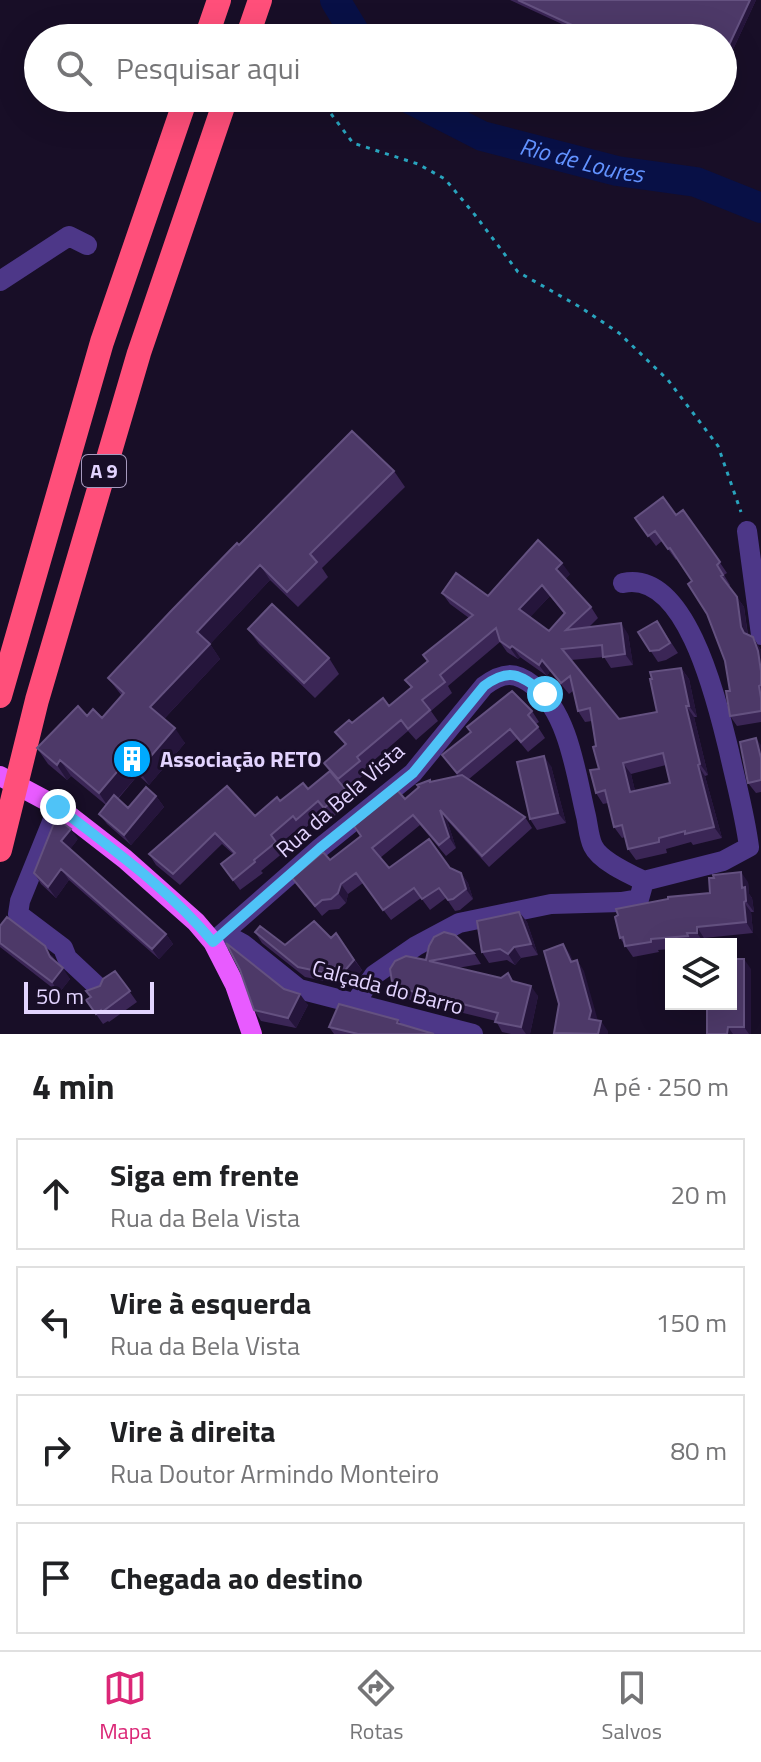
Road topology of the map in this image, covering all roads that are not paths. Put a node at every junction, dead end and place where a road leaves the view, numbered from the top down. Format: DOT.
graph roads {
  1 [pos="219,0"];
  2 [pos="260,0"];
  3 [pos="211,24"];
  4 [pos="252,24"];
  5 [pos="181,112"];
  6 [pos="221,112"];
  7 [pos="87,245"];
  8 [pos="0,281"];
  9 [pos="747,531"];
  10 [pos="623,583"];
  11 [pos="761,635"];
  12 [pos="0,696"];
  13 [pos="0,776"];
  14 [pos="58,807"];
  15 [pos="0,850"];
  16 [pos="755,850"];
  17 [pos="644,881"];
  18 [pos="213,942"];
  19 [pos="98,987"];
  20 [pos="355,1003"];
  21 [pos="451,1031"];
  22 [pos="252,1034"];
  23 [pos="473,1034"];
  1 -- 3 [label="highway"];
  2 -- 4 [label="highway, bridge"];
  5 -- 12 [label="highway, A 9"];
  6 -- 15 [label="highway, A 9, bridge"];
  7 -- 8 [label="street"];
  9 -- 11 [label="street"];
  10 -- 16 [label="street"];
  13 -- 14 [label="main road"];
  14 -- 18 [label="main road"];
  14 -- 19 [label="street"];
  16 -- 17 [label="street"];
  17 -- 18 [label="street, Rua da Bela Vista"];
  17 -- 20 [label="street"];
  18 -- 20 [label="street, Calçada do Barro"];
  18 -- 22 [label="main road"];
  20 -- 21 [label="street, Calçada do Barro"];
  21 -- 23 [label="street, Calçada do Barro"];
}
